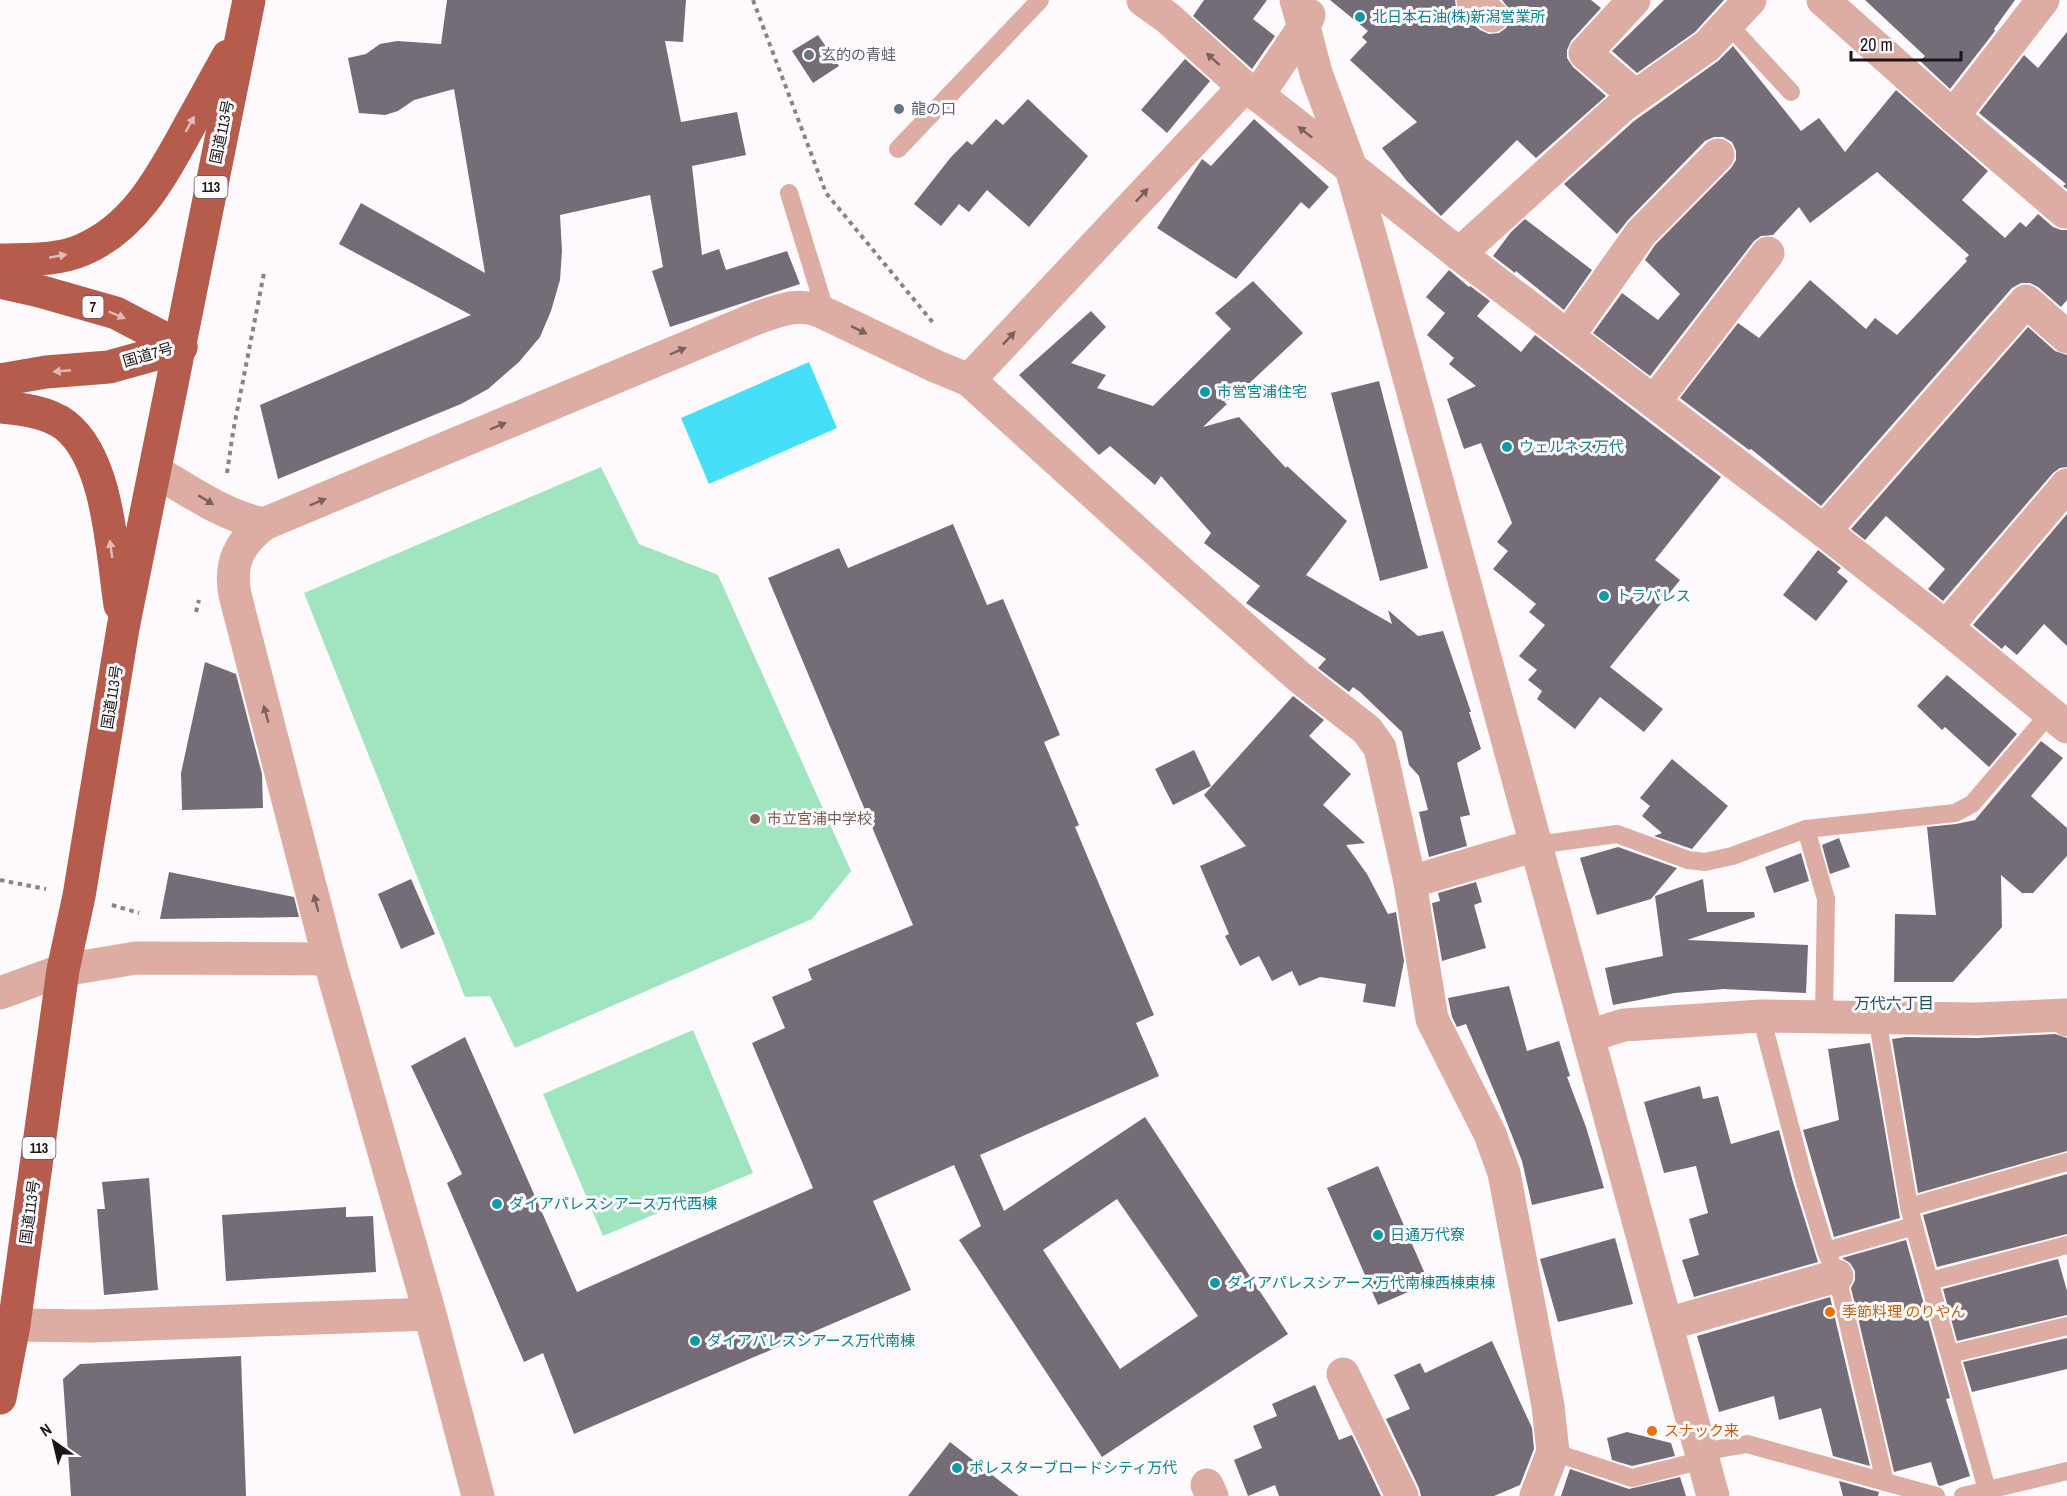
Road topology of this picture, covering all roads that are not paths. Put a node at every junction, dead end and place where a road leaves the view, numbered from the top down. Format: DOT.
graph roads {
  1 [pos="1040,0"];
  2 [pos="1143,0"];
  3 [pos="1634,0"];
  4 [pos="1750,0"];
  5 [pos="1823,0"];
  6 [pos="2034,3"];
  7 [pos="1305,9"];
  8 [pos="246,14"];
  9 [pos="1728,24"];
  10 [pos="1251,91"];
  11 [pos="1791,93"];
  12 [pos="1635,96"];
  13 [pos="1953,116"];
  14 [pos="898,149"];
  15 [pos="1718,155"];
  16 [pos="1350,168"];
  17 [pos="789,193"];
  18 [pos="2067,210"];
  19 [pos="1768,253"];
  20 [pos="1459,254"];
  21 [pos="0,260"];
  22 [pos="0,282"];
  23 [pos="822,312"];
  24 [pos="1568,336"];
  25 [pos="2067,338"];
  26 [pos="181,347"];
  27 [pos="0,380"];
  28 [pos="969,380"];
  29 [pos="1653,402"];
  30 [pos="0,407"];
  31 [pos="155,471"];
  32 [pos="2067,485"];
  33 [pos="264,524"];
  34 [pos="1824,531"];
  35 [pos="1946,627"];
  36 [pos="123,628"];
  37 [pos="2061,711"];
  38 [pos="1806,830"];
  39 [pos="1536,845"];
  40 [pos="1410,882"];
  41 [pos="329,959"];
  42 [pos="0,966"];
  43 [pos="63,970"];
  44 [pos="0,993"];
  45 [pos="1761,1016"];
  46 [pos="1824,1016"];
  47 [pos="2066,1016"];
  48 [pos="1877,1017"];
  49 [pos="1588,1036"];
  50 [pos="2067,1162"];
  51 [pos="1909,1207"];
  52 [pos="1914,1226"];
  53 [pos="2067,1245"];
  54 [pos="1831,1263"];
  55 [pos="1930,1281"];
  56 [pos="430,1314"];
  57 [pos="1667,1324"];
  58 [pos="14,1325"];
  59 [pos="2067,1326"];
  60 [pos="1950,1354"];
  61 [pos="1343,1374"];
  62 [pos="0,1398"];
  63 [pos="1553,1452"];
  64 [pos="1702,1456"];
  65 [pos="2067,1471"];
  66 [pos="1885,1482"];
  67 [pos="1987,1490"];
  68 [pos="478,1496"];
  69 [pos="1402,1496"];
  70 [pos="1536,1496"];
  71 [pos="1713,1496"];
  72 [pos="1936,1496"];
  73 [pos="1963,1496"];
  1 -- 14 [label="lane"];
  10 -- 2 [label="street, one-way"];
  3 -- 12 [label="street"];
  4 -- 9 [label="street"];
  5 -- 13 [label="street"];
  6 -- 13 [label="street"];
  7 -- 10 [label="street"];
  7 -- 16 [label="street"];
  21 -- 8 [label="highway, one-way"];
  8 -- 26 [label="highway, 国道113号 / 113"];
  9 -- 11 [label="lane"];
  9 -- 12 [label="street"];
  16 -- 10 [label="street, one-way"];
  28 -- 10 [label="street, one-way"];
  12 -- 20 [label="street"];
  13 -- 18 [label="street"];
  15 -- 24 [label="street"];
  16 -- 20 [label="street"];
  16 -- 39 [label="street"];
  17 -- 23 [label="lane"];
  19 -- 29 [label="street"];
  20 -- 24 [label="street"];
  22 -- 26 [label="highway, 国道7号 / 7, one-way"];
  23 -- 28 [label="street, one-way"];
  33 -- 23 [label="street, one-way"];
  24 -- 29 [label="street"];
  25 -- 34 [label="street"];
  26 -- 27 [label="highway, 国道7号, one-way"];
  26 -- 31 [label="highway, 国道113号 / 113"];
  28 -- 40 [label="street"];
  29 -- 34 [label="street"];
  36 -- 30 [label="highway, one-way"];
  31 -- 33 [label="street, one-way"];
  31 -- 36 [label="highway, 国道113号 / 113"];
  32 -- 35 [label="street"];
  41 -- 33 [label="street, one-way"];
  34 -- 35 [label="street"];
  35 -- 37 [label="street"];
  36 -- 43 [label="highway, 国道113号 / 113"];
  37 -- 38 [label="lane"];
  38 -- 39 [label="lane"];
  38 -- 46 [label="lane"];
  39 -- 40 [label="street"];
  39 -- 49 [label="street"];
  40 -- 63 [label="street"];
  41 -- 43 [label="street"];
  41 -- 56 [label="street"];
  42 -- 43 [label="street"];
  43 -- 44 [label="street"];
  43 -- 58 [label="highway, 国道113号 / 113"];
  45 -- 46 [label="street"];
  45 -- 49 [label="street"];
  45 -- 54 [label="lane"];
  46 -- 48 [label="street"];
  47 -- 48 [label="street"];
  48 -- 51 [label="lane"];
  49 -- 57 [label="street"];
  50 -- 51 [label="lane"];
  51 -- 52 [label="lane"];
  52 -- 54 [label="lane"];
  52 -- 55 [label="lane"];
  53 -- 55 [label="lane"];
  54 -- 57 [label="street"];
  54 -- 66 [label="lane"];
  55 -- 60 [label="lane"];
  56 -- 58 [label="street"];
  56 -- 68 [label="street"];
  57 -- 64 [label="street"];
  58 -- 62 [label="highway, 国道113号 / 113"];
  59 -- 60 [label="lane"];
  60 -- 67 [label="lane"];
  61 -- 69 [label="street"];
  63 -- 64 [label="lane"];
  63 -- 70 [label="street"];
  64 -- 66 [label="lane"];
  64 -- 71 [label="street"];
  65 -- 67 [label="lane"];
  66 -- 72 [label="lane"];
  67 -- 73 [label="lane"];
}
